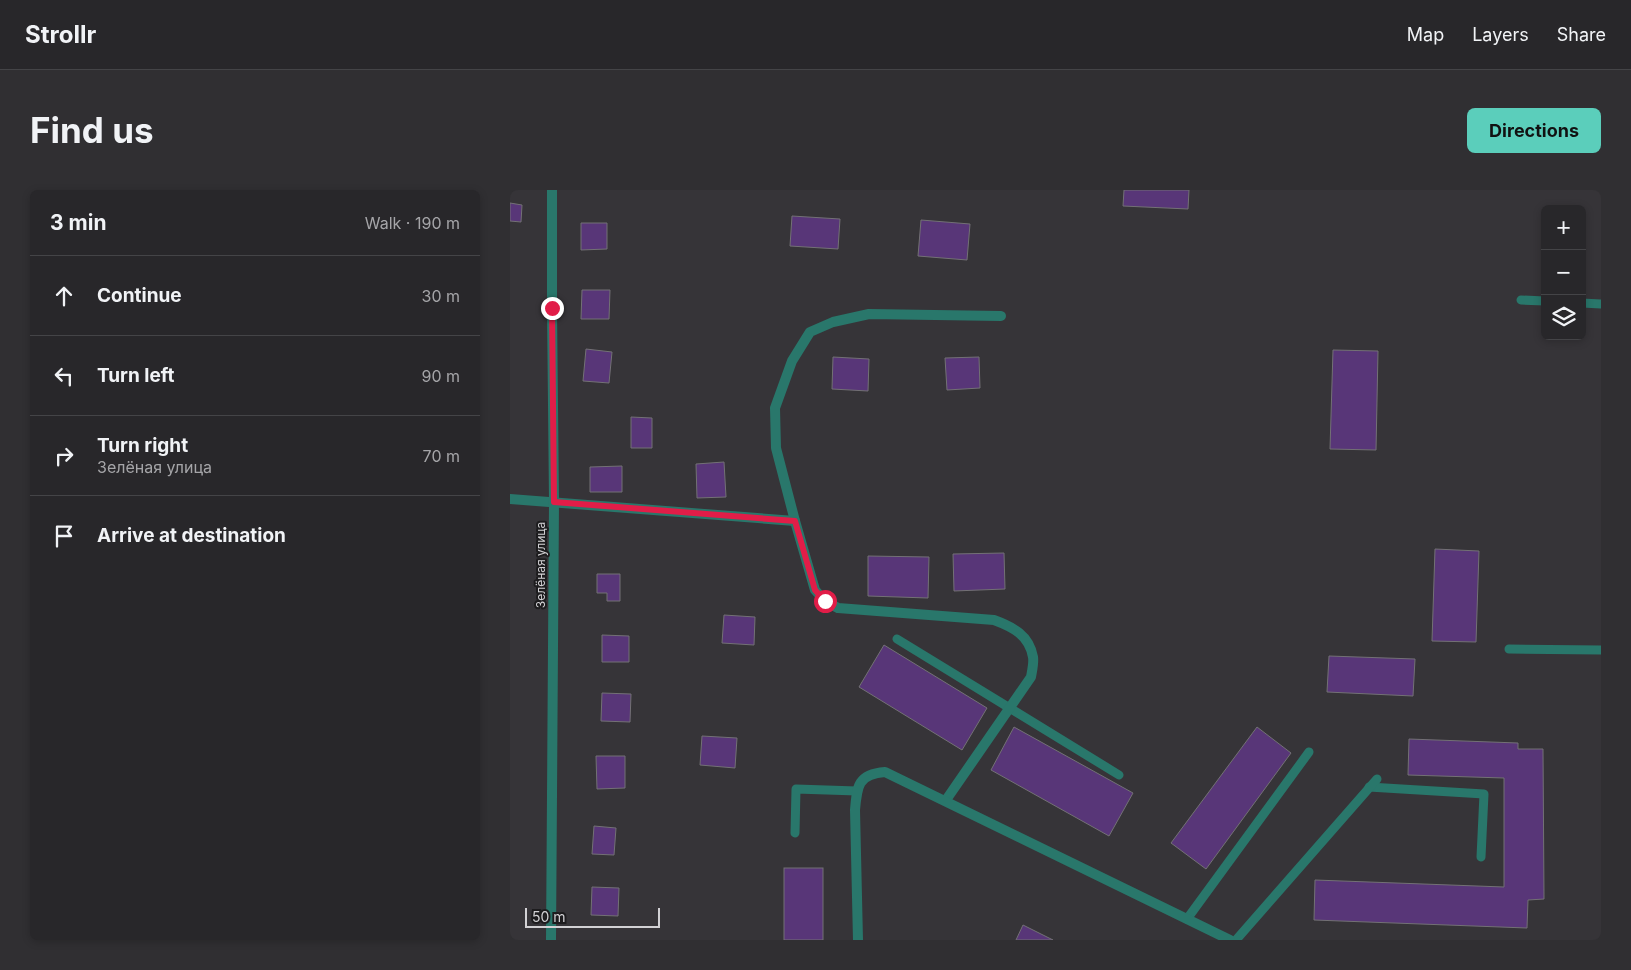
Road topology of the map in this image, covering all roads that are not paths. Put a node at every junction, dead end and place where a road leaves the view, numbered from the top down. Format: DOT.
graph roads {
  1 [pos="552,190"];
  2 [pos="1521,300"];
  3 [pos="1541,301"];
  4 [pos="1586,303"];
  5 [pos="1601,304"];
  6 [pos="1001,316"];
  7 [pos="510,499"];
  8 [pos="554,502"];
  9 [pos="795,521"];
  10 [pos="897,639"];
  11 [pos="1509,649"];
  12 [pos="1601,650"];
  13 [pos="1010,708"];
  14 [pos="1309,752"];
  15 [pos="1119,775"];
  16 [pos="1377,779"];
  17 [pos="1370,787"];
  18 [pos="857,791"];
  19 [pos="946,800"];
  20 [pos="795,833"];
  21 [pos="1481,857"];
  22 [pos="1187,919"];
  23 [pos="551,940"];
  24 [pos="858,940"];
  25 [pos="1230,940"];
  26 [pos="1236,940"];
  1 -- 8 [label="street, Зелёная улица"];
  2 -- 3 [label="lane"];
  4 -- 5 [label="lane"];
  6 -- 9 [label="street"];
  7 -- 8 [label="street"];
  8 -- 9 [label="street"];
  8 -- 23 [label="street, Зелёная улица"];
  9 -- 13 [label="street"];
  10 -- 13 [label="lane"];
  11 -- 12 [label="lane"];
  13 -- 15 [label="lane"];
  13 -- 19 [label="street"];
  14 -- 22 [label="lane"];
  16 -- 17 [label="lane"];
  17 -- 21 [label="lane"];
  17 -- 26 [label="lane"];
  18 -- 19 [label="street"];
  18 -- 20 [label="lane"];
  18 -- 24 [label="street"];
  19 -- 22 [label="street"];
  22 -- 25 [label="street"];
}
